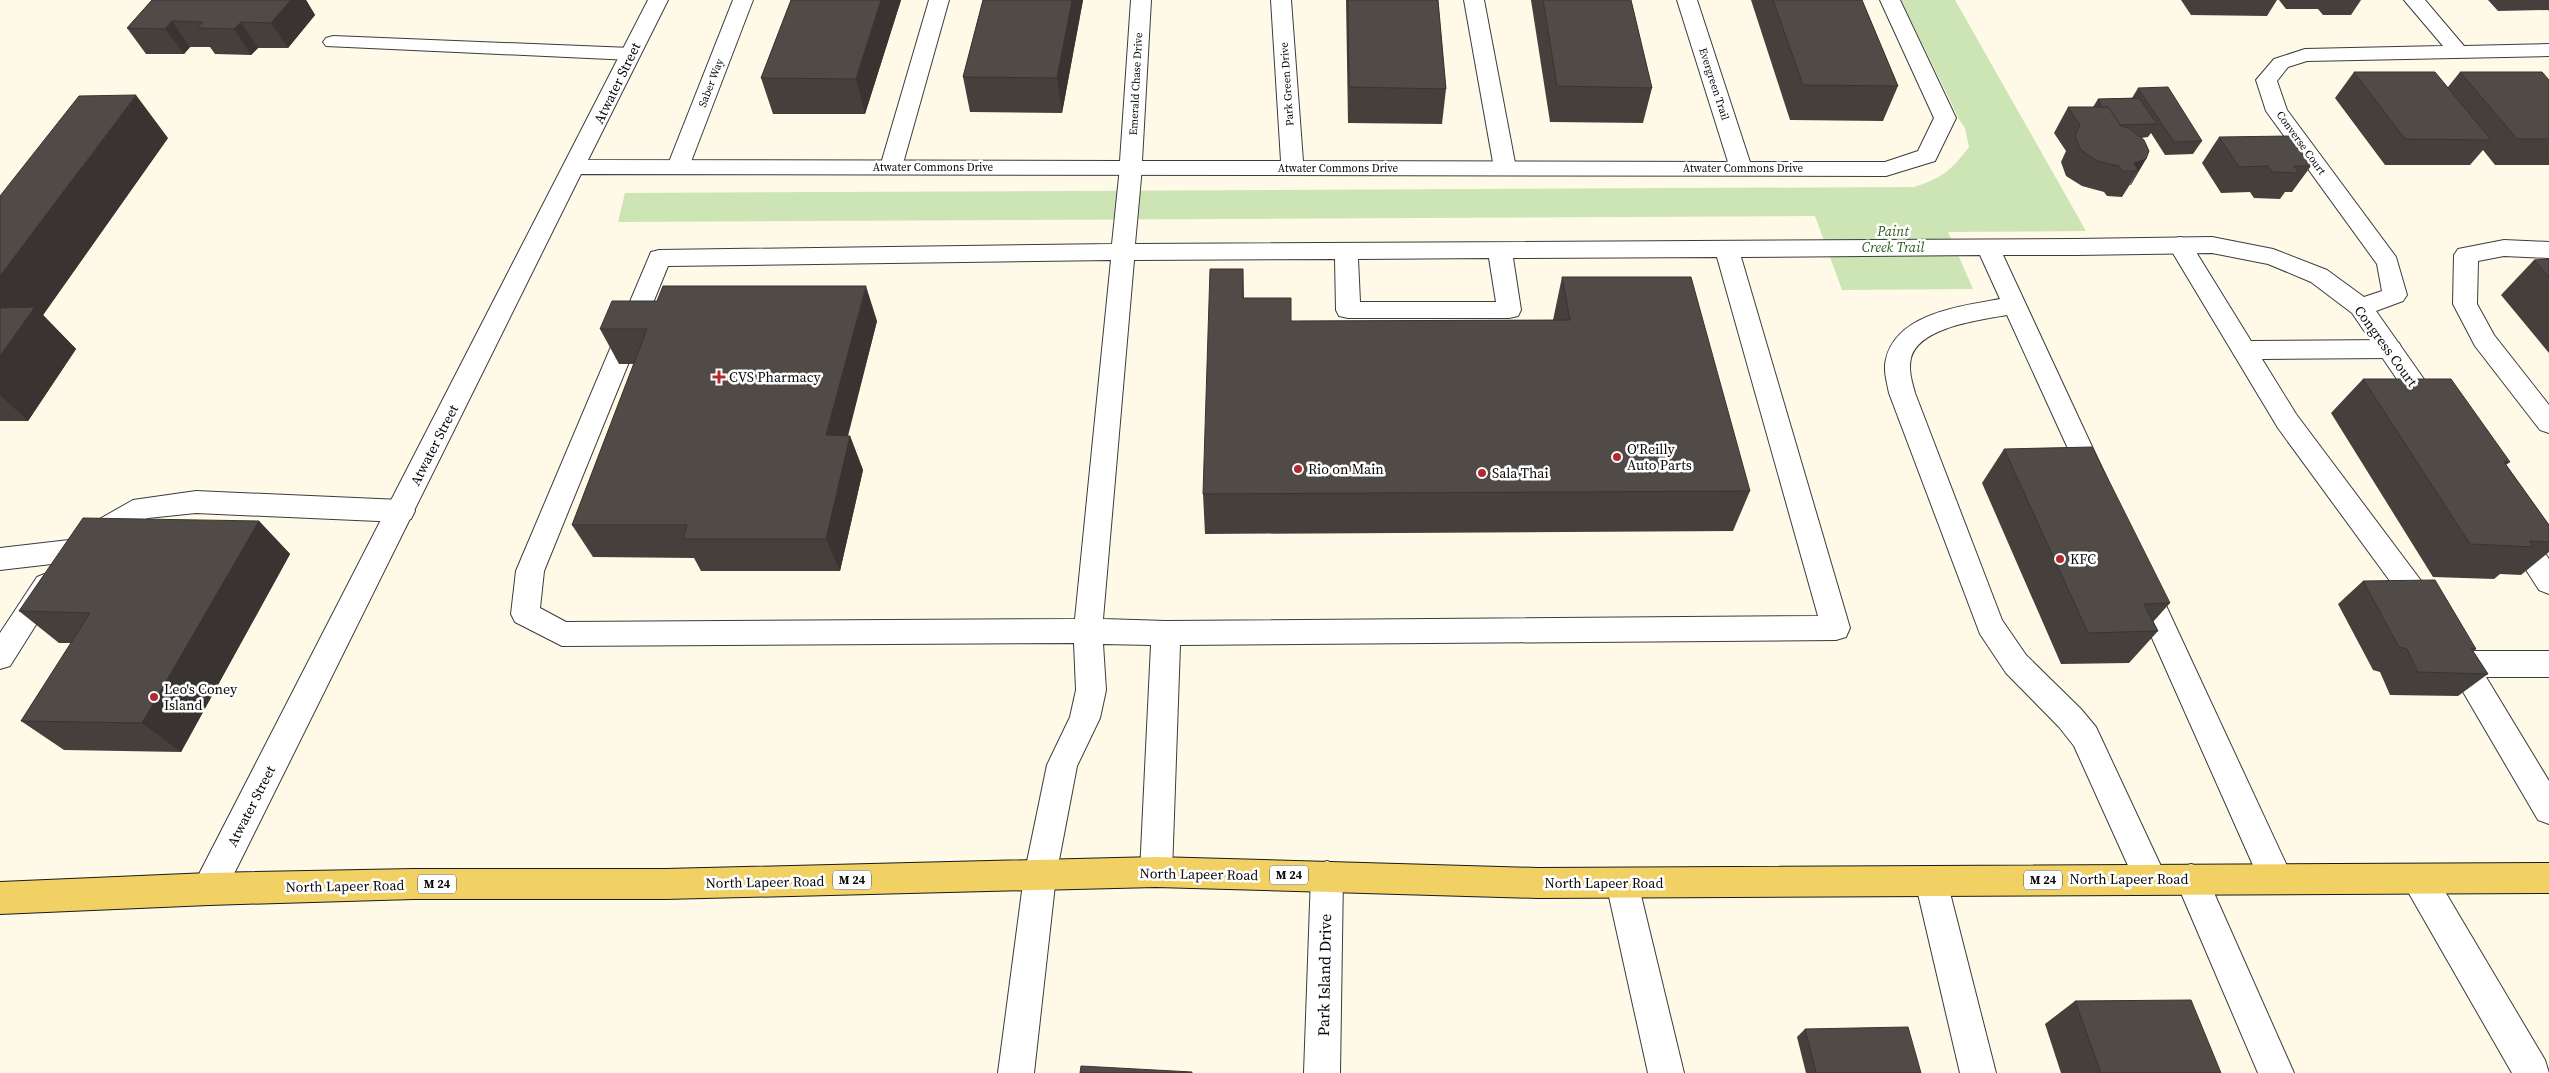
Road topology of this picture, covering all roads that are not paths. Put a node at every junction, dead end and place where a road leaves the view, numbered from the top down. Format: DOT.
graph roads {
  1 [pos="658,0"];
  2 [pos="743,0"];
  3 [pos="939,0"];
  4 [pos="1141,0"];
  5 [pos="1281,0"];
  6 [pos="1474,0"];
  7 [pos="1687,0"];
  8 [pos="1890,0"];
  9 [pos="2414,0"];
  10 [pos="333,42"];
  11 [pos="2549,50"];
  12 [pos="2459,52"];
  13 [pos="631,54"];
  14 [pos="575,167"];
  15 [pos="678,167"];
  16 [pos="891,167"];
  17 [pos="1130,167"];
  18 [pos="1292,168"];
  19 [pos="1505,168"];
  20 [pos="1741,168"];
  21 [pos="2180,245"];
  22 [pos="1988,248"];
  23 [pos="1727,250"];
  24 [pos="2549,250"];
  25 [pos="1122,252"];
  26 [pos="1500,252"];
  27 [pos="1346,253"];
  28 [pos="2014,305"];
  29 [pos="2361,307"];
  30 [pos="2390,349"];
  31 [pos="2244,350"];
  32 [pos="2549,423"];
  33 [pos="2445,429"];
  34 [pos="2105,505"];
  35 [pos="2500,509"];
  36 [pos="401,511"];
  37 [pos="69,551"];
  38 [pos="0,559"];
  39 [pos="2130,559"];
  40 [pos="2549,582"];
  41 [pos="1088,631"];
  42 [pos="1166,633"];
  43 [pos="0,657"];
  44 [pos="2463,664"];
  45 [pos="2549,664"];
  46 [pos="2549,810"];
  47 [pos="1156,872"];
  48 [pos="1040,876"];
  49 [pos="1327,876"];
  50 [pos="2151,878"];
  51 [pos="2549,878"];
  52 [pos="2191,879"];
  53 [pos="2276,879"];
  54 [pos="2419,879"];
  55 [pos="1931,881"];
  56 [pos="1622,883"];
  57 [pos="210,889"];
  58 [pos="0,898"];
  59 [pos="1016,1073"];
  60 [pos="1322,1073"];
  61 [pos="1666,1073"];
  62 [pos="1978,1073"];
  63 [pos="2276,1073"];
  64 [pos="2532,1073"];
  1 -- 13 [label="street, Atwater Street"];
  2 -- 15 [label="street, Saber Way"];
  3 -- 16 [label="street"];
  4 -- 17 [label="street, Emerald Chase Drive"];
  5 -- 18 [label="street, Park Green Drive"];
  6 -- 19 [label="street"];
  7 -- 20 [label="street, Evergreen Trail"];
  8 -- 20 [label="street, Atwater Commons Drive"];
  9 -- 12 [label="street"];
  10 -- 13 [label="street"];
  11 -- 12 [label="street, Converse Court"];
  12 -- 29 [label="street, Converse Court"];
  13 -- 14 [label="street, Atwater Street"];
  14 -- 15 [label="street, Atwater Commons Drive"];
  14 -- 36 [label="street, Atwater Street"];
  15 -- 16 [label="street, Atwater Commons Drive"];
  16 -- 17 [label="street, Atwater Commons Drive"];
  17 -- 18 [label="street, Atwater Commons Drive"];
  17 -- 25 [label="street, Emerald Chase Drive"];
  18 -- 19 [label="street, Atwater Commons Drive"];
  19 -- 20 [label="street, Atwater Commons Drive"];
  21 -- 22 [label="street, Congress Court"];
  21 -- 29 [label="street, Congress Court"];
  21 -- 31 [label="street"];
  22 -- 23 [label="street, Congress Court"];
  22 -- 28 [label="street"];
  23 -- 26 [label="street, Congress Court"];
  23 -- 42 [label="street"];
  24 -- 32 [label="street"];
  25 -- 27 [label="street, Congress Court"];
  25 -- 41 [label="street, Emerald Chase Drive"];
  25 -- 41 [label="street, Congress Court"];
  26 -- 27 [label="street, Congress Court"];
  26 -- 27 [label="street"];
  28 -- 34 [label="street"];
  28 -- 50 [label="street"];
  29 -- 30 [label="street, Congress Court"];
  30 -- 31 [label="street"];
  30 -- 33 [label="street, Congress Court"];
  31 -- 44 [label="street"];
  35 -- 40 [label="street"];
  36 -- 37 [label="street"];
  36 -- 57 [label="street, Atwater Street"];
  37 -- 38 [label="street"];
  37 -- 43 [label="street"];
  39 -- 53 [label="street"];
  41 -- 42 [label="street"];
  41 -- 48 [label="street, Emerald Chase Drive"];
  42 -- 47 [label="street"];
  44 -- 45 [label="street"];
  44 -- 46 [label="street"];
  47 -- 48 [label="main road, North Lapeer Road / M 24"];
  47 -- 49 [label="main road, North Lapeer Road / M 24"];
  48 -- 57 [label="main road, North Lapeer Road / M 24"];
  48 -- 59 [label="street, Emerald Chase Drive"];
  49 -- 56 [label="main road, North Lapeer Road / M 24"];
  49 -- 60 [label="street, Park Island Drive"];
  50 -- 52 [label="main road, North Lapeer Road / M 24"];
  50 -- 55 [label="main road, North Lapeer Road / M 24"];
  51 -- 54 [label="main road, North Lapeer Road / M 24"];
  52 -- 53 [label="main road, North Lapeer Road / M 24"];
  52 -- 63 [label="street"];
  53 -- 54 [label="main road, North Lapeer Road / M 24"];
  54 -- 64 [label="street"];
  55 -- 56 [label="main road, North Lapeer Road / M 24"];
  55 -- 62 [label="street"];
  56 -- 61 [label="street"];
  57 -- 58 [label="main road, North Lapeer Road / M 24"];
}
